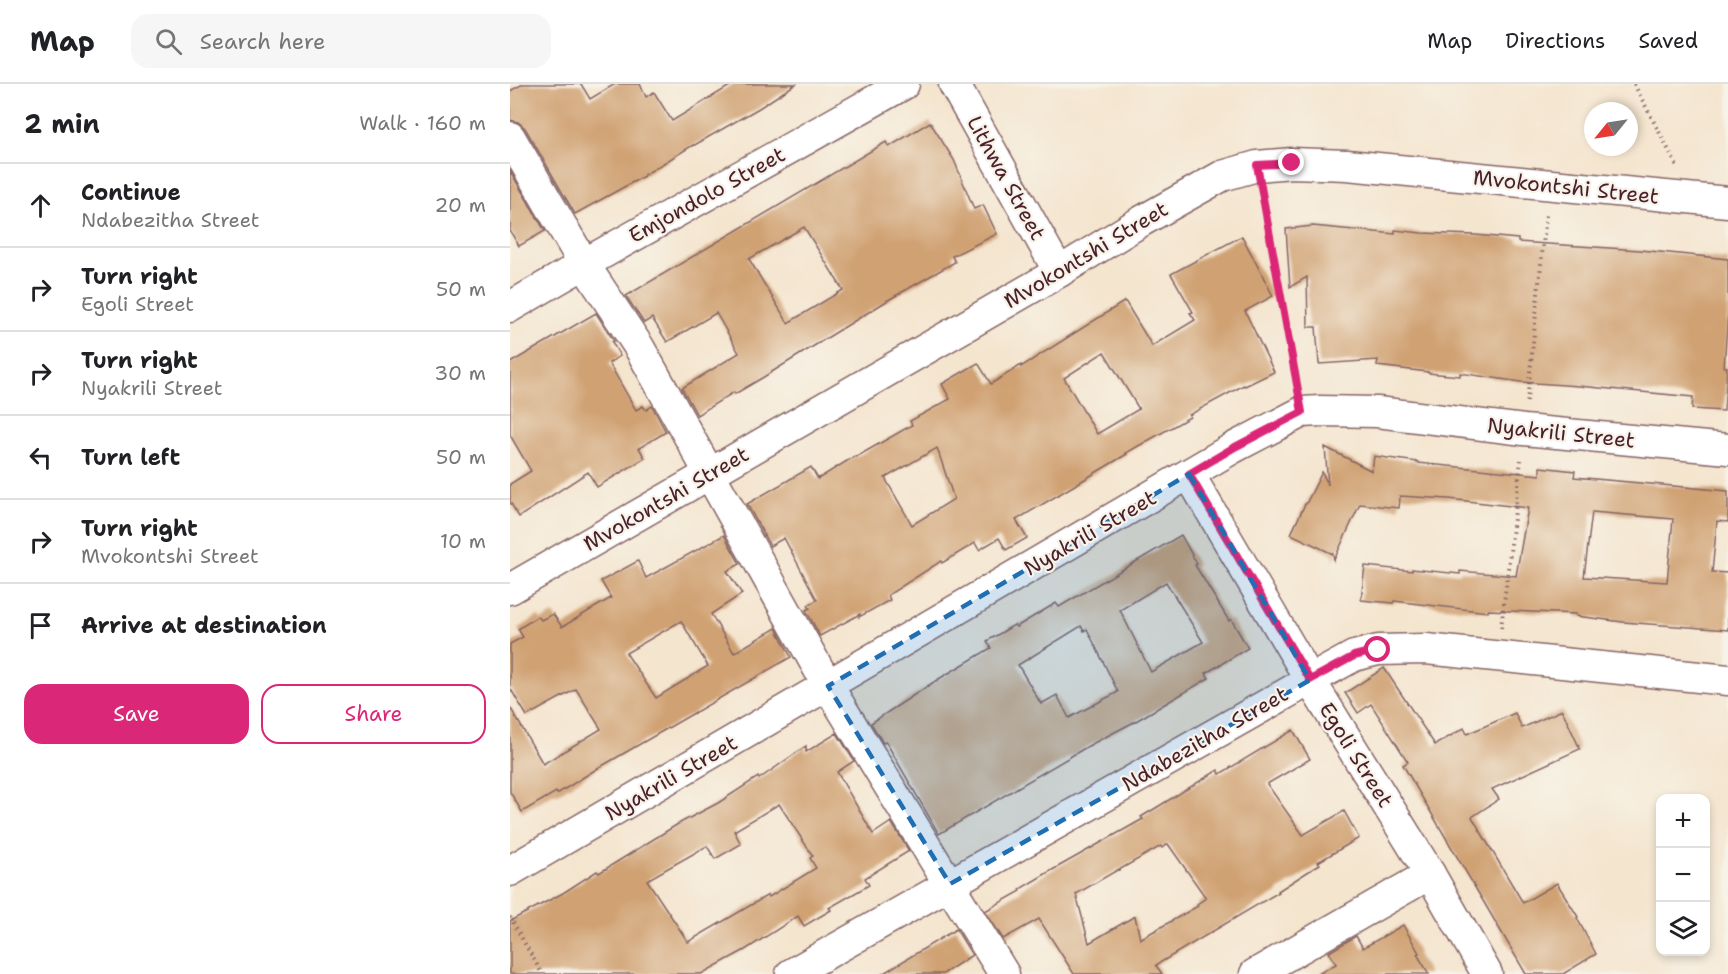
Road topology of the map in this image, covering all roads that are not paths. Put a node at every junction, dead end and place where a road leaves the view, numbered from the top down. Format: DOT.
graph roads {
  1 [pos="904,84"];
  2 [pos="954,84"];
  3 [pos="510,137"];
  4 [pos="1728,202"];
  5 [pos="584,264"];
  6 [pos="1059,272"];
  7 [pos="510,307"];
  8 [pos="1728,449"];
  9 [pos="710,472"];
  10 [pos="1189,474"];
  11 [pos="510,589"];
  12 [pos="1310,680"];
  13 [pos="1728,680"];
  14 [pos="828,686"];
  15 [pos="510,871"];
  16 [pos="1430,874"];
  17 [pos="950,884"];
  18 [pos="791,974"];
  19 [pos="1004,974"];
  20 [pos="1256,974"];
  21 [pos="1487,974"];
  1 -- 5 [label="street, Emjondolo Street"];
  2 -- 6 [label="street, Lithwa Street"];
  3 -- 5 [label="street"];
  4 -- 6 [label="street, Mvokontshi Street"];
  5 -- 7 [label="street, Emjondolo Street"];
  5 -- 9 [label="street"];
  6 -- 9 [label="street, Mvokontshi Street"];
  8 -- 10 [label="street, Nyakrili Street"];
  9 -- 11 [label="street, Mvokontshi Street"];
  9 -- 14 [label="street"];
  10 -- 12 [label="street, Egoli Street"];
  10 -- 14 [label="street, Nyakrili Street"];
  12 -- 13 [label="street, Ndabezitha Street"];
  12 -- 16 [label="street, Egoli Street"];
  12 -- 17 [label="street, Ndabezitha Street"];
  14 -- 15 [label="street, Nyakrili Street"];
  14 -- 17 [label="street"];
  16 -- 20 [label="street"];
  16 -- 21 [label="street, Egoli Street"];
  17 -- 18 [label="street, Ndabezitha Street"];
  17 -- 19 [label="street"];
}
